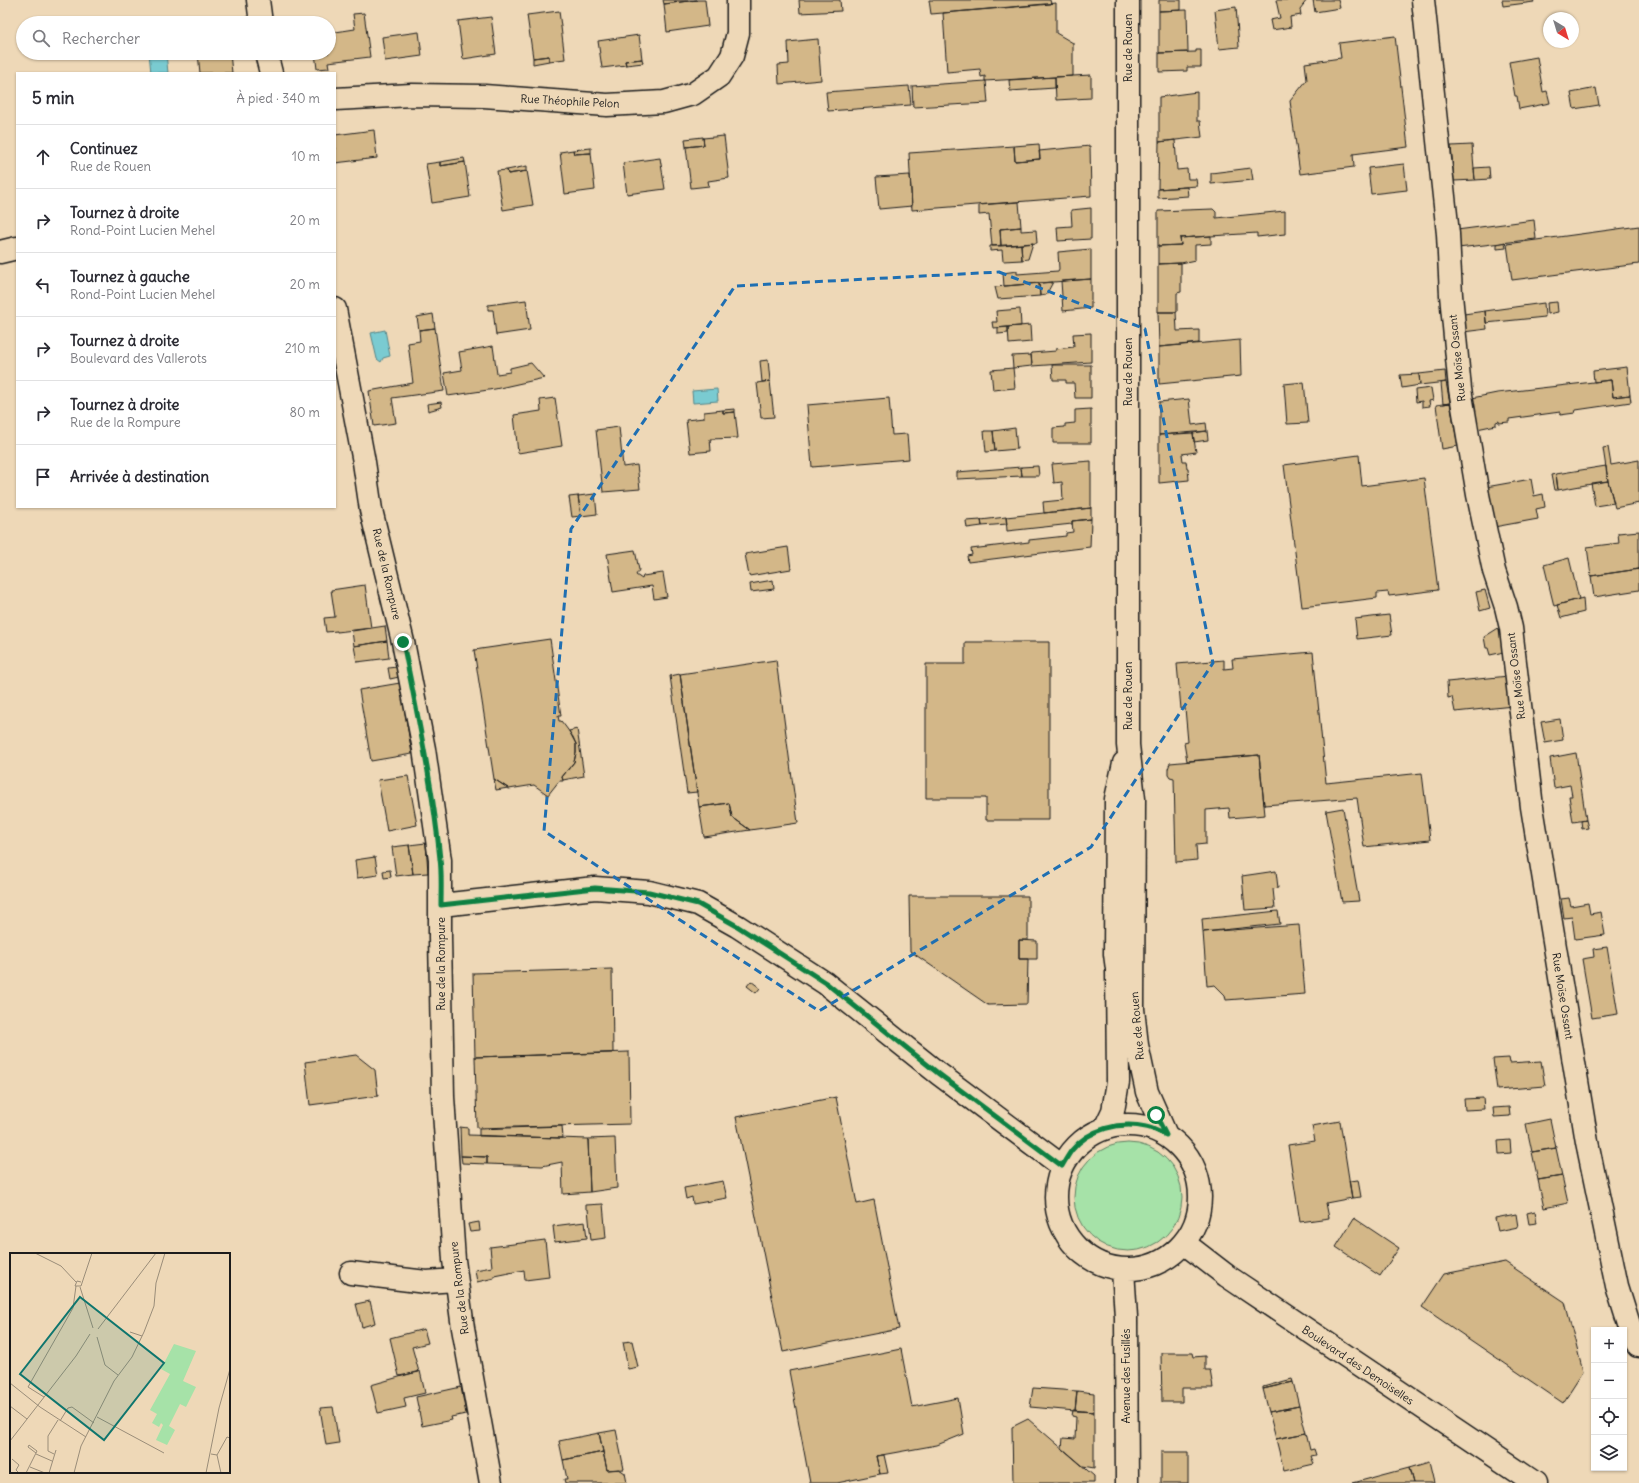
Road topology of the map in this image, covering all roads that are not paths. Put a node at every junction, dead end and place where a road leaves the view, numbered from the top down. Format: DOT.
graph roads {
  1 [pos="258,0"];
  2 [pos="738,0"];
  3 [pos="1128,0"];
  4 [pos="1422,0"];
  5 [pos="260,16"];
  6 [pos="268,60"];
  7 [pos="271,72"];
  8 [pos="336,99"];
  9 [pos="16,248"];
  10 [pos="0,252"];
  11 [pos="336,314"];
  12 [pos="1128,745"];
  13 [pos="441,905"];
  14 [pos="1105,1128"];
  15 [pos="1166,1135"];
  16 [pos="1062,1166"];
  17 [pos="1184,1243"];
  18 [pos="1123,1270"];
  19 [pos="351,1273"];
  20 [pos="456,1280"];
  21 [pos="1639,1346"];
  22 [pos="491,1483"];
  23 [pos="1127,1483"];
  24 [pos="1535,1483"];
  1 -- 5 [label="street"];
  2 -- 8 [label="street, Rue Théophile Pelon"];
  3 -- 12 [label="street, Rue de Rouen"];
  4 -- 21 [label="street, Rue Moïse Ossant"];
  6 -- 7 [label="street"];
  9 -- 10 [label="street"];
  11 -- 13 [label="street, Rue de la Rompure"];
  12 -- 14 [label="street, Rue de Rouen"];
  12 -- 15 [label="street, Rue de Rouen"];
  13 -- 16 [label="street"];
  13 -- 20 [label="street, Rue de la Rompure"];
  14 -- 15 [label="street"];
  14 -- 16 [label="street"];
  15 -- 17 [label="street"];
  16 -- 18 [label="street"];
  17 -- 18 [label="street"];
  17 -- 24 [label="street, Boulevard des Demoiselles"];
  18 -- 23 [label="street, Avenue des Fusillés"];
  19 -- 20 [label="street"];
  20 -- 22 [label="street, Rue de la Rompure"];
}
